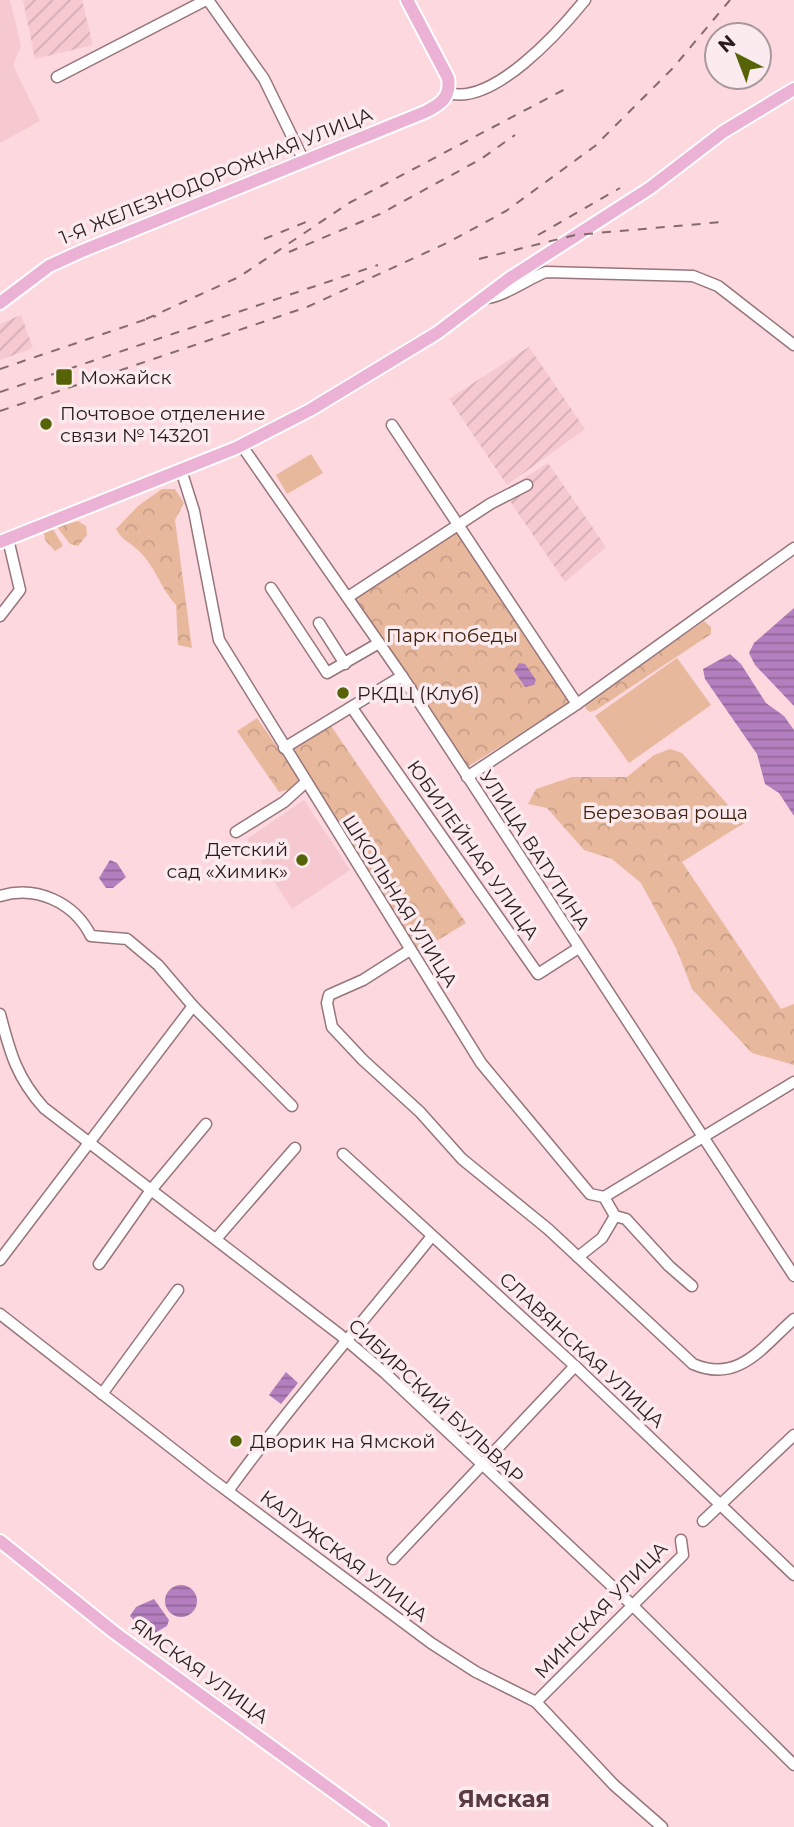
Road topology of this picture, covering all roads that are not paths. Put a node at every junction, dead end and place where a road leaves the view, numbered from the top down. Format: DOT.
graph roads {
  1 [pos="207,0"];
  2 [pos="407,0"];
  3 [pos="585,0"];
  4 [pos="57,77"];
  5 [pos="794,89"];
  6 [pos="448,93"];
  7 [pos="303,159"];
  8 [pos="484,298"];
  9 [pos="0,303"];
  10 [pos="794,345"];
  11 [pos="392,425"];
  12 [pos="242,446"];
  13 [pos="181,470"];
  14 [pos="527,485"];
  15 [pos="459,526"];
  16 [pos="4,540"];
  17 [pos="794,548"];
  18 [pos="271,588"];
  19 [pos="348,597"];
  20 [pos="0,617"];
  21 [pos="319,623"];
  22 [pos="379,643"];
  23 [pos="345,664"];
  24 [pos="402,676"];
  25 [pos="577,704"];
  26 [pos="352,708"];
  27 [pos="284,748"];
  28 [pos="467,777"];
  29 [pos="305,783"];
  30 [pos="236,832"];
  31 [pos="0,896"];
  32 [pos="577,949"];
  33 [pos="410,950"];
  34 [pos="193,1006"];
  35 [pos="0,1014"];
  36 [pos="794,1082"];
  37 [pos="292,1106"];
  38 [pos="206,1124"];
  39 [pos="701,1136"];
  40 [pos="90,1143"];
  41 [pos="295,1148"];
  42 [pos="343,1154"];
  43 [pos="151,1190"];
  44 [pos="604,1197"];
  45 [pos="615,1216"];
  46 [pos="432,1236"];
  47 [pos="216,1239"];
  48 [pos="578,1256"];
  49 [pos="0,1260"];
  50 [pos="99,1264"];
  51 [pos="794,1276"];
  52 [pos="692,1286"];
  53 [pos="178,1290"];
  54 [pos="0,1314"];
  55 [pos="794,1319"];
  56 [pos="348,1342"];
  57 [pos="575,1366"];
  58 [pos="102,1394"];
  59 [pos="794,1435"];
  60 [pos="482,1466"];
  61 [pos="228,1491"];
  62 [pos="719,1505"];
  63 [pos="703,1521"];
  64 [pos="681,1540"];
  65 [pos="0,1541"];
  66 [pos="393,1559"];
  67 [pos="794,1575"];
  68 [pos="631,1604"];
  69 [pos="536,1702"];
  70 [pos="794,1765"];
  71 [pos="382,1827"];
  72 [pos="662,1827"];
  1 -- 4 [label="street"];
  1 -- 7 [label="street"];
  2 -- 6 [label="main road"];
  3 -- 6 [label="street"];
  5 -- 8 [label="main road"];
  6 -- 7 [label="main road, 1-Я ЖЕЛЕЗНОДОРОЖНАЯ УЛИЦА"];
  7 -- 9 [label="main road, 1-Я ЖЕЛЕЗНОДОРОЖНАЯ УЛИЦА"];
  8 -- 10 [label="street"];
  8 -- 12 [label="main road"];
  11 -- 15 [label="street"];
  12 -- 13 [label="main road"];
  12 -- 19 [label="street, УЛИЦА ВАТУТИНА"];
  13 -- 16 [label="main road"];
  13 -- 27 [label="street, ШКОЛЬНАЯ УЛИЦА"];
  14 -- 15 [label="street"];
  15 -- 19 [label="street"];
  15 -- 25 [label="street"];
  16 -- 20 [label="street"];
  17 -- 25 [label="street"];
  18 -- 23 [label="street"];
  19 -- 22 [label="street, УЛИЦА ВАТУТИНА"];
  21 -- 23 [label="street"];
  22 -- 23 [label="street"];
  22 -- 24 [label="street, УЛИЦА ВАТУТИНА"];
  24 -- 26 [label="street"];
  24 -- 28 [label="street, УЛИЦА ВАТУТИНА"];
  25 -- 28 [label="street"];
  26 -- 27 [label="street"];
  26 -- 32 [label="street, ЮБИЛЕЙНАЯ УЛИЦА"];
  27 -- 29 [label="street, ШКОЛЬНАЯ УЛИЦА"];
  28 -- 32 [label="street, УЛИЦА ВАТУТИНА"];
  29 -- 30 [label="street"];
  29 -- 33 [label="street, ШКОЛЬНАЯ УЛИЦА"];
  31 -- 34 [label="street"];
  32 -- 39 [label="street, УЛИЦА ВАТУТИНА"];
  33 -- 44 [label="street, ШКОЛЬНАЯ УЛИЦА"];
  33 -- 48 [label="street"];
  34 -- 37 [label="street"];
  34 -- 40 [label="street"];
  35 -- 40 [label="street, СИБИРСКИЙ БУЛЬВАР"];
  36 -- 39 [label="street"];
  38 -- 43 [label="street"];
  39 -- 44 [label="street"];
  39 -- 51 [label="street, УЛИЦА ВАТУТИНА"];
  40 -- 43 [label="street, СИБИРСКИЙ БУЛЬВАР"];
  40 -- 49 [label="street"];
  41 -- 47 [label="street"];
  42 -- 46 [label="street, СЛАВЯНСКАЯ УЛИЦА"];
  43 -- 47 [label="street, СИБИРСКИЙ БУЛЬВАР"];
  43 -- 50 [label="street"];
  44 -- 45 [label="street, ШКОЛЬНАЯ УЛИЦА"];
  45 -- 48 [label="street"];
  45 -- 52 [label="street, ШКОЛЬНАЯ УЛИЦА"];
  46 -- 56 [label="street"];
  46 -- 57 [label="street, СЛАВЯНСКАЯ УЛИЦА"];
  47 -- 56 [label="street, СИБИРСКИЙ БУЛЬВАР"];
  48 -- 55 [label="street"];
  53 -- 58 [label="street"];
  54 -- 58 [label="street, КАЛУЖСКАЯ УЛИЦА"];
  56 -- 60 [label="street, СИБИРСКИЙ БУЛЬВАР"];
  56 -- 61 [label="street"];
  57 -- 60 [label="street"];
  57 -- 62 [label="street, СЛАВЯНСКАЯ УЛИЦА"];
  58 -- 61 [label="street, КАЛУЖСКАЯ УЛИЦА"];
  59 -- 62 [label="street"];
  60 -- 66 [label="street"];
  60 -- 68 [label="street, СИБИРСКИЙ БУЛЬВАР"];
  61 -- 69 [label="street, КАЛУЖСКАЯ УЛИЦА"];
  62 -- 63 [label="street"];
  62 -- 67 [label="street, СЛАВЯНСКАЯ УЛИЦА"];
  64 -- 68 [label="street, МИНСКАЯ УЛИЦА"];
  65 -- 71 [label="main road, ЯМСКАЯ УЛИЦА"];
  68 -- 69 [label="street, МИНСКАЯ УЛИЦА"];
  68 -- 70 [label="street, СИБИРСКИЙ БУЛЬВАР"];
  69 -- 72 [label="street, КАЛУЖСКАЯ УЛИЦА"];
}
